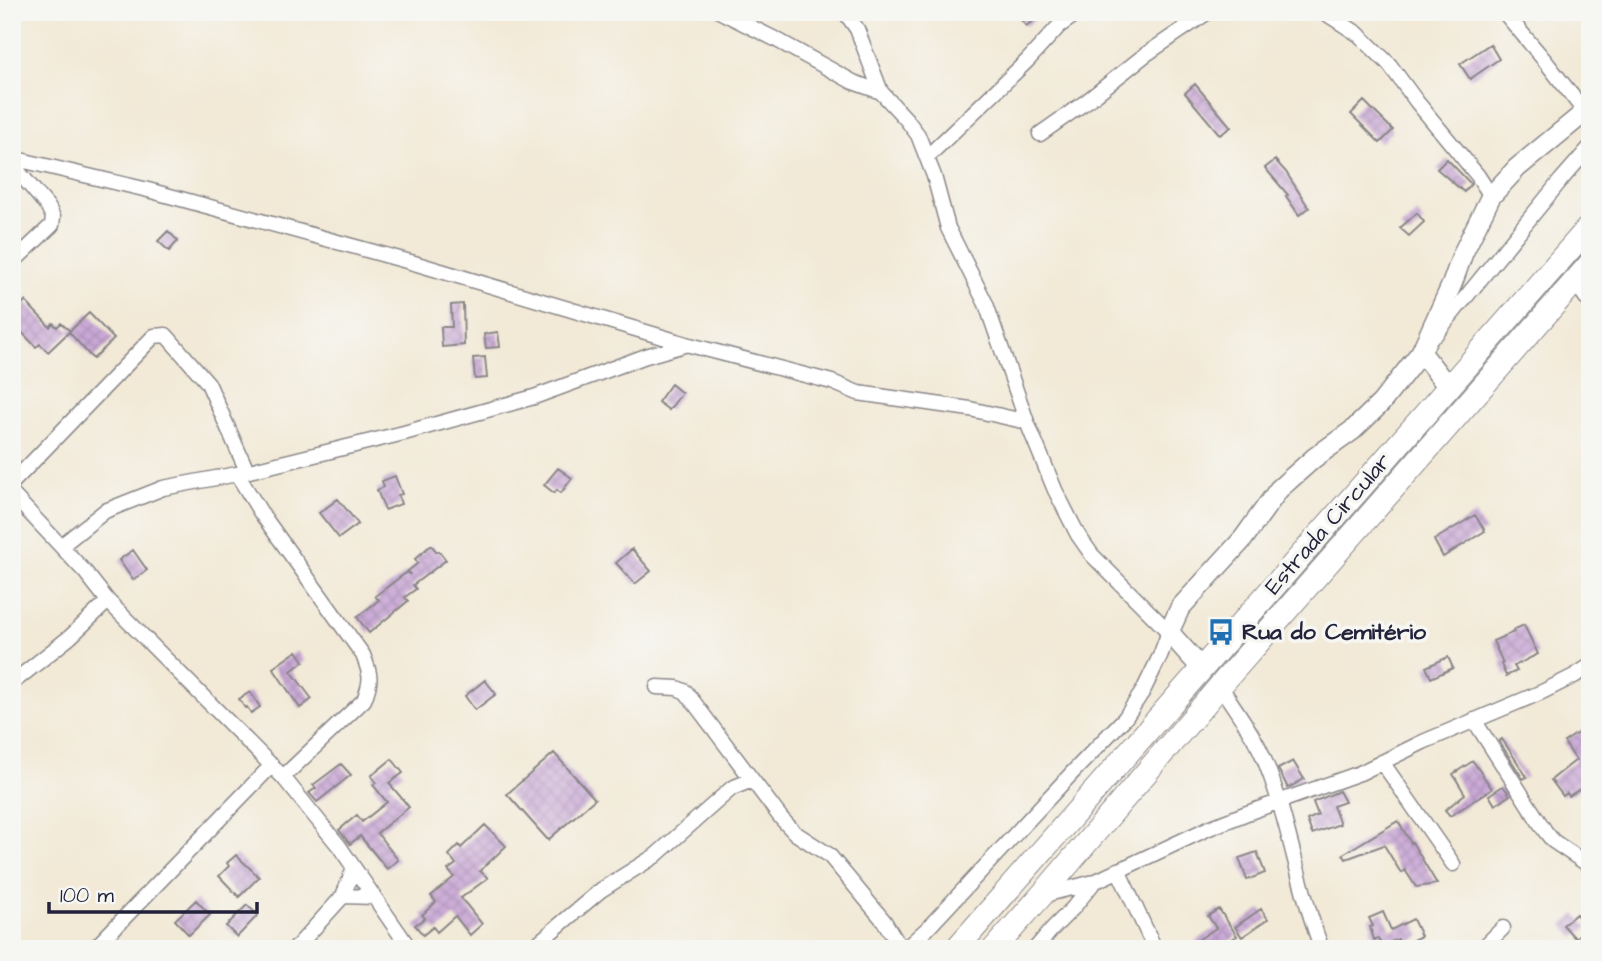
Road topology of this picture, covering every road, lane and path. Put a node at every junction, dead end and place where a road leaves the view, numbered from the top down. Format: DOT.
graph roads {
  1 [pos="721,12"];
  2 [pos="845,12"];
  3 [pos="1079,12"];
  4 [pos="1209,12"];
  5 [pos="1324,12"];
  6 [pos="1504,12"];
  7 [pos="881,92"];
  8 [pos="1587,109"];
  9 [pos="1040,135"];
  10 [pos="1590,147"];
  11 [pos="927,157"];
  12 [pos="12,158"];
  13 [pos="12,163"];
  14 [pos="1491,196"];
  15 [pos="1590,226"];
  16 [pos="12,263"];
  17 [pos="1590,264"];
  18 [pos="1574,281"];
  19 [pos="1590,303"];
  20 [pos="686,344"];
  21 [pos="1421,352"];
  22 [pos="1448,387"];
  23 [pos="1027,422"];
  24 [pos="242,472"];
  25 [pos="12,483"];
  26 [pos="12,494"];
  27 [pos="61,546"];
  28 [pos="108,601"];
  29 [pos="1169,632"];
  30 [pos="1590,666"];
  31 [pos="1202,669"];
  32 [pos="12,682"];
  33 [pos="1220,686"];
  34 [pos="657,687"];
  35 [pos="1474,720"];
  36 [pos="1382,762"];
  37 [pos="272,765"];
  38 [pos="284,777"];
  39 [pos="752,780"];
  40 [pos="1279,803"];
  41 [pos="1453,864"];
  42 [pos="1590,866"];
  43 [pos="354,868"];
  44 [pos="1118,870"];
  45 [pos="1094,882"];
  46 [pos="343,896"];
  47 [pos="1041,896"];
  48 [pos="374,897"];
  49 [pos="1503,928"];
  50 [pos="94,949"];
  51 [pos="295,949"];
  52 [pos="410,949"];
  53 [pos="531,949"];
  54 [pos="903,949"];
  55 [pos="956,949"];
  56 [pos="994,949"];
  57 [pos="1035,949"];
  58 [pos="1155,949"];
  59 [pos="1322,949"];
  60 [pos="1482,949"];
  1 -- 7 [label="street"];
  2 -- 7 [label="street"];
  3 -- 11 [label="street"];
  4 -- 9 [label="street"];
  5 -- 14 [label="street"];
  6 -- 8 [label="street"];
  7 -- 11 [label="street"];
  8 -- 14 [label="street"];
  10 -- 21 [label="street"];
  11 -- 23 [label="street"];
  12 -- 20 [label="street"];
  13 -- 16 [label="street"];
  14 -- 21 [label="street"];
  15 -- 22 [label="main road, Estrada Circular"];
  17 -- 18 [label="main road, Estrada Circular"];
  18 -- 19 [label="street"];
  18 -- 33 [label="main road, Estrada Circular"];
  20 -- 23 [label="street"];
  20 -- 24 [label="street"];
  21 -- 22 [label="street"];
  21 -- 29 [label="street"];
  22 -- 31 [label="main road, Estrada Circular"];
  23 -- 29 [label="street"];
  24 -- 25 [label="street"];
  24 -- 27 [label="street"];
  24 -- 38 [label="street"];
  26 -- 27 [label="street"];
  27 -- 28 [label="street"];
  28 -- 32 [label="street"];
  28 -- 37 [label="street"];
  29 -- 31 [label="street"];
  29 -- 54 [label="street"];
  30 -- 35 [label="street"];
  31 -- 55 [label="main road, Estrada Circular"];
  33 -- 40 [label="street"];
  33 -- 47 [label="main road, Estrada Circular"];
  34 -- 39 [label="street"];
  35 -- 36 [label="street"];
  35 -- 42 [label="street"];
  36 -- 40 [label="street"];
  36 -- 41 [label="street"];
  37 -- 38 [label="street"];
  37 -- 50 [label="street"];
  38 -- 43 [label="street"];
  39 -- 53 [label="street"];
  39 -- 54 [label="street"];
  40 -- 44 [label="street"];
  40 -- 59 [label="street"];
  43 -- 46 [label="street"];
  43 -- 48 [label="street"];
  44 -- 45 [label="street"];
  44 -- 58 [label="street"];
  45 -- 47 [label="street"];
  45 -- 57 [label="street"];
  46 -- 48 [label="street"];
  46 -- 51 [label="street"];
  47 -- 56 [label="main road, Estrada Circular"];
  48 -- 52 [label="street"];
  49 -- 60 [label="street"];
}
